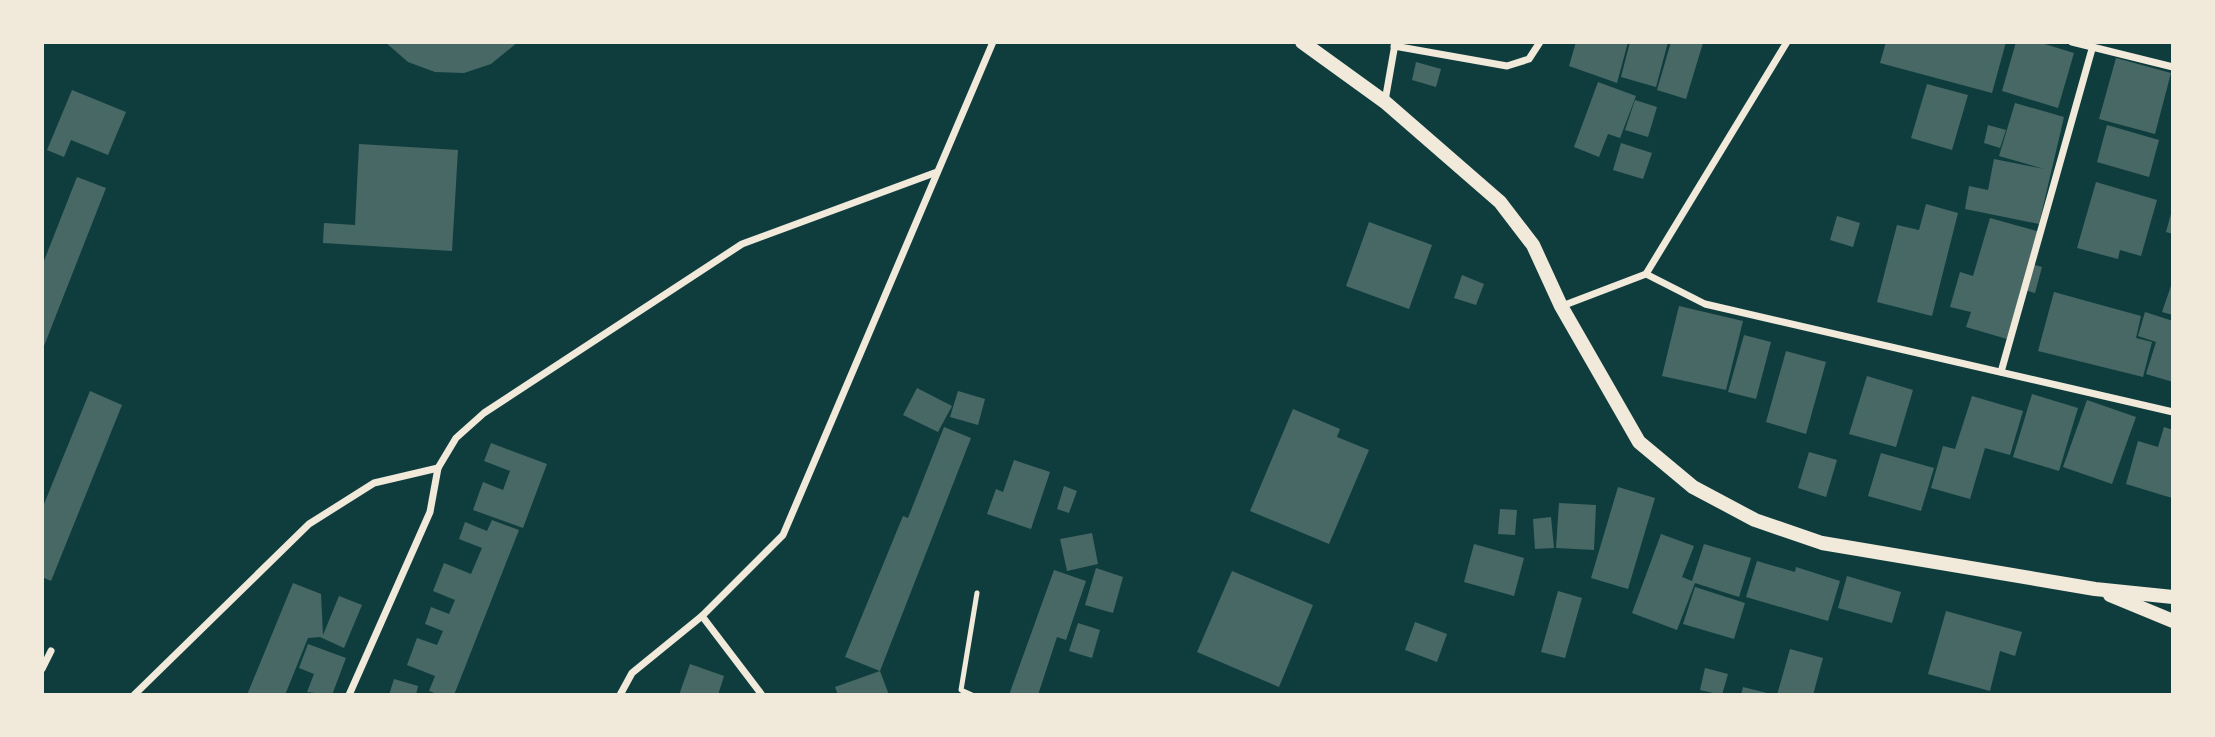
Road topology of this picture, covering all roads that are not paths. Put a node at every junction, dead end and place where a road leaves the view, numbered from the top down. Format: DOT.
graph roads {
  1 [pos="993,42"];
  2 [pos="1302,42"];
  3 [pos="1540,42"];
  4 [pos="1787,42"];
  5 [pos="2072,42"];
  6 [pos="1395,44"];
  7 [pos="2092,49"];
  8 [pos="2173,67"];
  9 [pos="1385,102"];
  10 [pos="937,172"];
  11 [pos="1646,274"];
  12 [pos="1561,306"];
  13 [pos="2001,372"];
  14 [pos="2173,412"];
  15 [pos="438,468"];
  16 [pos="2095,589"];
  17 [pos="977,593"];
  18 [pos="2173,597"];
  19 [pos="702,616"];
  20 [pos="2173,621"];
  21 [pos="51,651"];
  22 [pos="42,669"];
  23 [pos="134,695"];
  24 [pos="349,695"];
  25 [pos="620,695"];
  26 [pos="762,695"];
  27 [pos="972,695"];
  1 -- 10 [label="street"];
  2 -- 9 [label="main road"];
  3 -- 6 [label="street"];
  4 -- 11 [label="street"];
  5 -- 7 [label="street"];
  6 -- 9 [label="street"];
  7 -- 8 [label="street"];
  7 -- 13 [label="street"];
  9 -- 12 [label="main road"];
  10 -- 15 [label="street"];
  10 -- 19 [label="street"];
  11 -- 12 [label="street"];
  11 -- 13 [label="street"];
  12 -- 16 [label="main road"];
  13 -- 14 [label="street"];
  15 -- 23 [label="street"];
  15 -- 24 [label="street"];
  16 -- 18 [label="main road"];
  16 -- 20 [label="main road"];
  17 -- 27 [label="lane"];
  19 -- 25 [label="street"];
  19 -- 26 [label="street"];
  21 -- 22 [label="street"];
}
